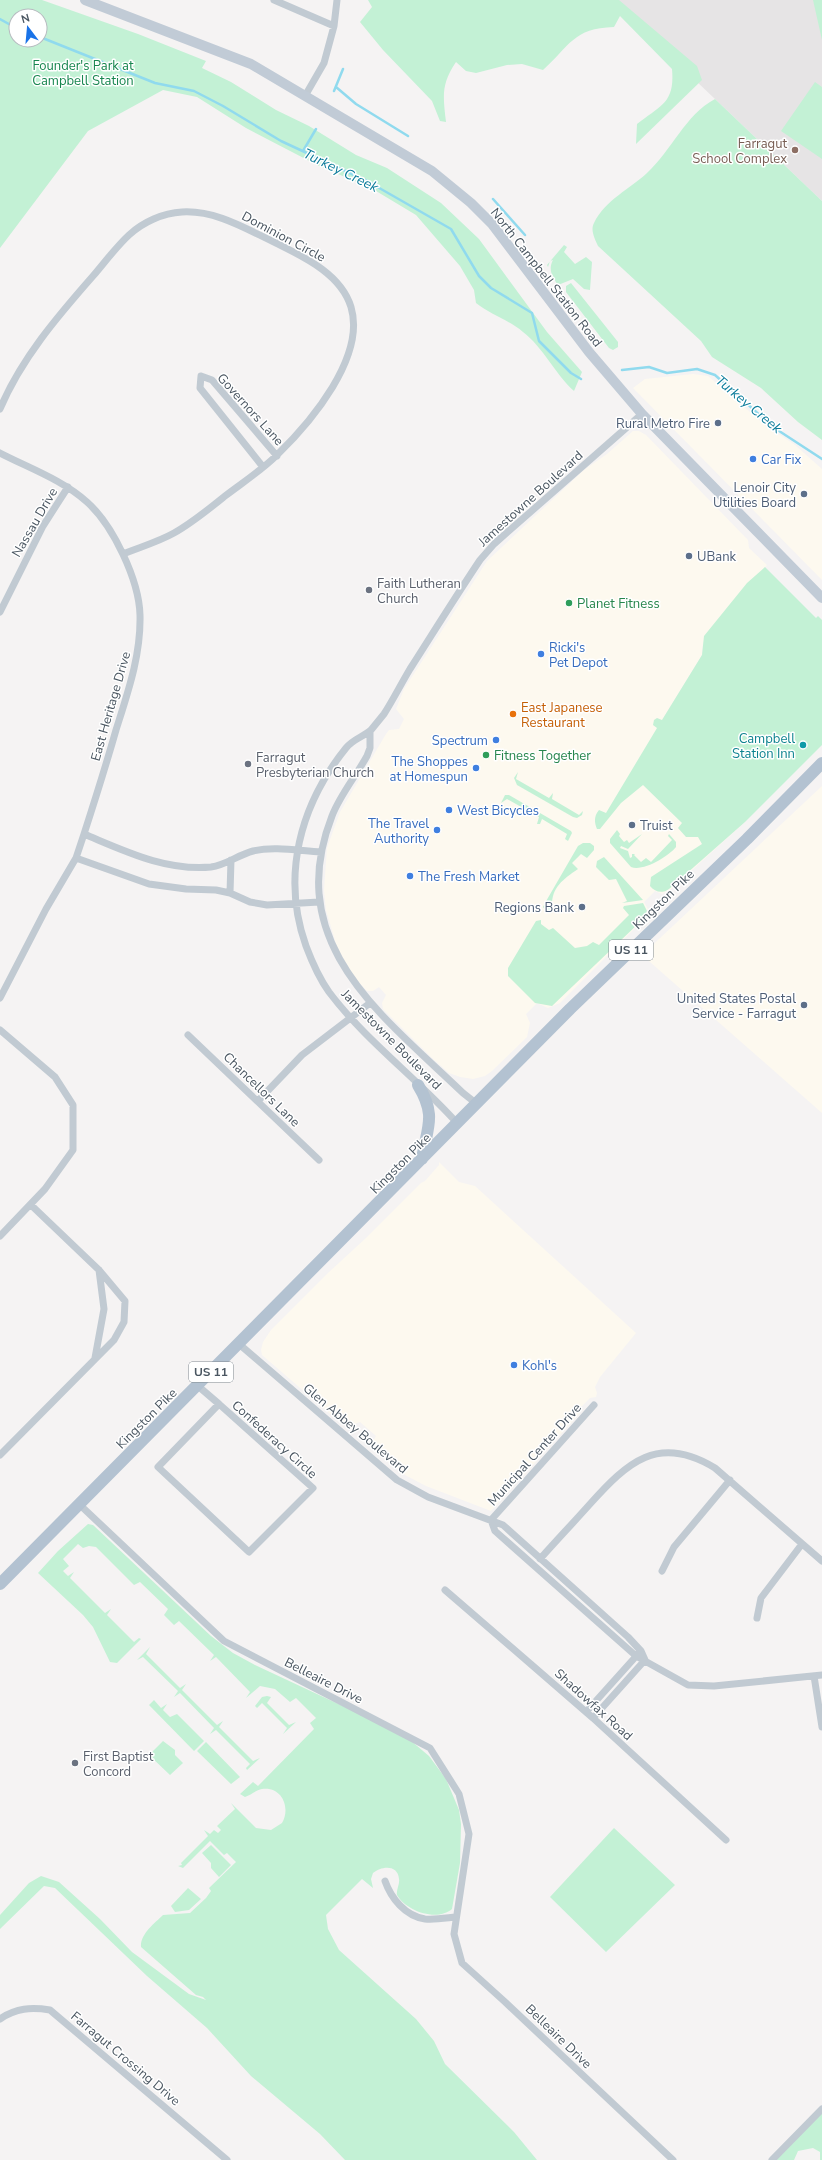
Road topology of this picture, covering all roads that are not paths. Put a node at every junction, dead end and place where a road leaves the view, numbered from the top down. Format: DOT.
graph roads {
  1 [pos="85,0"];
  2 [pos="274,0"];
  3 [pos="337,0"];
  4 [pos="334,26"];
  5 [pos="305,96"];
  6 [pos="0,409"];
  7 [pos="642,414"];
  8 [pos="0,453"];
  9 [pos="277,456"];
  10 [pos="263,467"];
  11 [pos="68,487"];
  12 [pos="123,554"];
  13 [pos="822,598"];
  14 [pos="0,612"];
  15 [pos="370,730"];
  16 [pos="822,763"];
  17 [pos="84,834"];
  18 [pos="296,851"];
  19 [pos="321,852"];
  20 [pos="76,858"];
  21 [pos="231,860"];
  22 [pos="230,893"];
  23 [pos="319,902"];
  24 [pos="295,904"];
  25 [pos="0,998"];
  26 [pos="370,1003"];
  27 [pos="350,1017"];
  28 [pos="0,1030"];
  29 [pos="188,1035"];
  30 [pos="418,1085"];
  31 [pos="258,1101"];
  32 [pos="477,1104"];
  33 [pos="458,1124"];
  34 [pos="422,1159"];
  35 [pos="319,1160"];
  36 [pos="31,1205"];
  37 [pos="0,1236"];
  38 [pos="99,1270"];
  39 [pos="239,1344"];
  40 [pos="95,1358"];
  41 [pos="198,1386"];
  42 [pos="219,1404"];
  43 [pos="594,1405"];
  44 [pos="0,1455"];
  45 [pos="730,1480"];
  46 [pos="80,1505"];
  47 [pos="491,1520"];
  48 [pos="802,1544"];
  49 [pos="540,1559"];
  50 [pos="822,1562"];
  51 [pos="662,1572"];
  52 [pos="0,1584"];
  53 [pos="445,1590"];
  54 [pos="757,1618"];
  55 [pos="638,1653"];
  56 [pos="645,1660"];
  57 [pos="822,1675"];
  58 [pos="814,1676"];
  59 [pos="586,1712"];
  60 [pos="593,1718"];
  61 [pos="822,1727"];
  62 [pos="726,1840"];
  63 [pos="385,1881"];
  64 [pos="456,1918"];
  65 [pos="0,2019"];
  66 [pos="822,2109"];
  67 [pos="227,2160"];
  68 [pos="672,2160"];
  69 [pos="772,2160"];
  1 -- 5 [label="main road, North Campbell Station Road"];
  2 -- 4 [label="street"];
  3 -- 4 [label="street"];
  4 -- 5 [label="street"];
  5 -- 7 [label="main road, North Campbell Station Road"];
  6 -- 9 [label="street, Dominion Circle"];
  7 -- 13 [label="main road, North Campbell Station Road"];
  7 -- 15 [label="street, Jamestowne Boulevard"];
  8 -- 11 [label="street, East Heritage Drive"];
  9 -- 10 [label="street, Dominion Circle"];
  9 -- 10 [label="street, Governors Lane"];
  10 -- 12 [label="street, Dominion Circle"];
  11 -- 12 [label="street, East Heritage Drive"];
  11 -- 14 [label="street, Nassau Drive"];
  12 -- 17 [label="street, East Heritage Drive"];
  15 -- 18 [label="street, Jamestowne Boulevard"];
  15 -- 19 [label="street, Jamestowne Boulevard"];
  16 -- 32 [label="main road, Kingston Pike / US 11"];
  17 -- 20 [label="street, East Heritage Drive"];
  17 -- 21 [label="street"];
  18 -- 19 [label="street"];
  18 -- 21 [label="street"];
  18 -- 24 [label="street, Jamestowne Boulevard"];
  19 -- 23 [label="street, Jamestowne Boulevard"];
  20 -- 22 [label="street"];
  20 -- 25 [label="street, East Heritage Drive"];
  21 -- 22 [label="street"];
  22 -- 24 [label="street"];
  23 -- 24 [label="street"];
  23 -- 26 [label="street, Jamestowne Boulevard"];
  24 -- 27 [label="street, Jamestowne Boulevard"];
  26 -- 27 [label="street"];
  26 -- 32 [label="street, Jamestowne Boulevard"];
  27 -- 30 [label="street, Jamestowne Boulevard"];
  27 -- 31 [label="street"];
  28 -- 36 [label="street"];
  29 -- 31 [label="street, Chancellors Lane"];
  30 -- 33 [label="street, Jamestowne Boulevard"];
  30 -- 34 [label="main road"];
  31 -- 35 [label="street, Chancellors Lane"];
  32 -- 33 [label="main road, Kingston Pike / US 11"];
  33 -- 34 [label="main road, Kingston Pike / US 11"];
  34 -- 39 [label="main road, Kingston Pike / US 11"];
  36 -- 37 [label="street"];
  36 -- 38 [label="street"];
  38 -- 40 [label="street"];
  38 -- 40 [label="street"];
  39 -- 41 [label="main road, Kingston Pike / US 11"];
  39 -- 47 [label="street, Glen Abbey Boulevard"];
  40 -- 44 [label="street"];
  41 -- 42 [label="street"];
  41 -- 46 [label="main road, Kingston Pike / US 11"];
  42 -- 42 [label="street, Confederacy Circle"];
  43 -- 47 [label="street, Municipal Center Drive"];
  45 -- 48 [label="street"];
  45 -- 49 [label="street"];
  45 -- 51 [label="street"];
  46 -- 52 [label="main road, Kingston Pike / US 11"];
  46 -- 64 [label="street, Belleaire Drive"];
  47 -- 49 [label="street, Glen Abbey Boulevard"];
  47 -- 55 [label="street, Glen Abbey Boulevard"];
  48 -- 50 [label="street"];
  48 -- 54 [label="street"];
  49 -- 55 [label="street, Glen Abbey Boulevard"];
  53 -- 59 [label="street, Shadowfax Road"];
  55 -- 56 [label="street, Glen Abbey Boulevard"];
  55 -- 59 [label="street"];
  56 -- 58 [label="street"];
  56 -- 60 [label="street"];
  57 -- 58 [label="street"];
  58 -- 61 [label="street"];
  59 -- 60 [label="street, Shadowfax Road"];
  60 -- 62 [label="street, Shadowfax Road"];
  63 -- 64 [label="street"];
  64 -- 68 [label="street, Belleaire Drive"];
  65 -- 67 [label="street, Farragut Crossing Drive"];
  66 -- 69 [label="street"];
}
